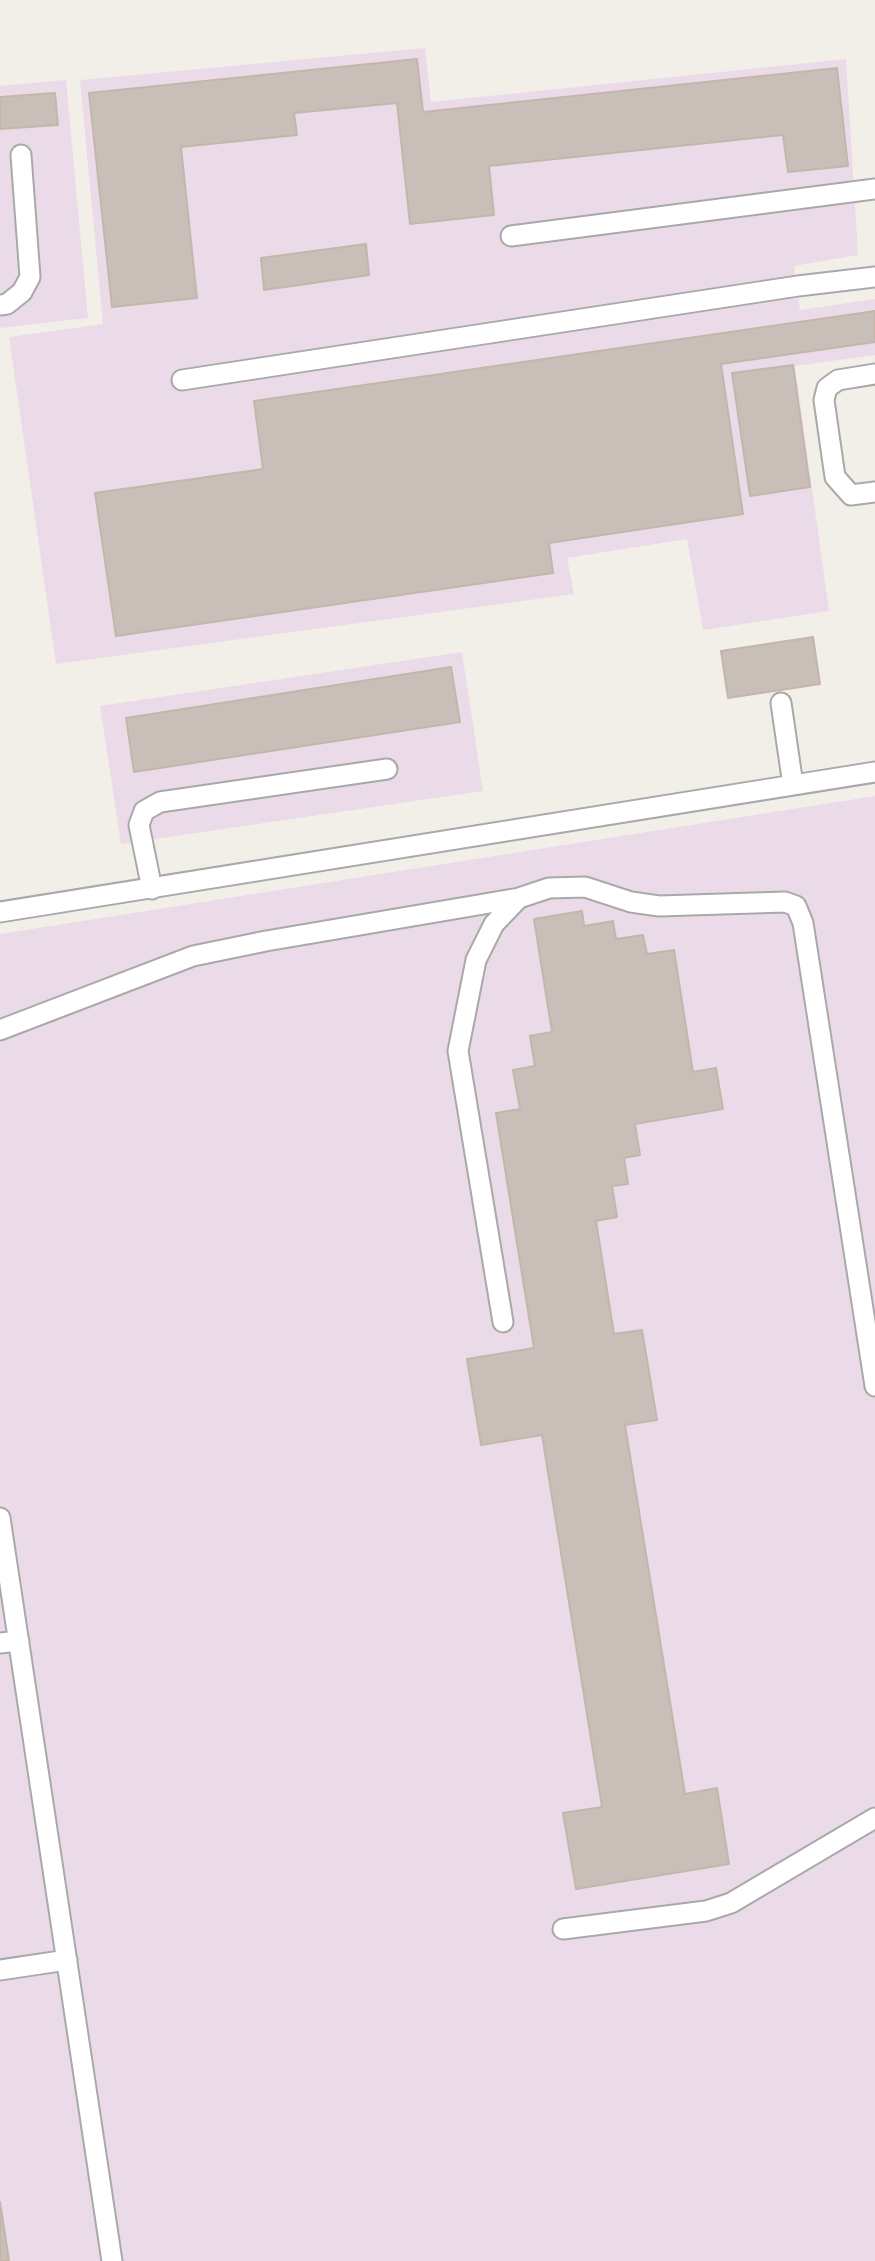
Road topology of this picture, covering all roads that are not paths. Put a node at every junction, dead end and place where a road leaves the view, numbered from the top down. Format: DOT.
graph roads {
  1 [pos="21,155"];
  2 [pos="875,189"];
  3 [pos="510,236"];
  4 [pos="875,277"];
  5 [pos="0,305"];
  6 [pos="875,374"];
  7 [pos="182,380"];
  8 [pos="875,492"];
  9 [pos="780,703"];
  10 [pos="387,769"];
  11 [pos="875,772"];
  12 [pos="793,785"];
  13 [pos="152,889"];
  14 [pos="519,898"];
  15 [pos="0,912"];
  16 [pos="0,1030"];
  17 [pos="503,1322"];
  18 [pos="871,1336"];
  19 [pos="875,1386"];
  20 [pos="0,1518"];
  21 [pos="9,1642"];
  22 [pos="875,1818"];
  23 [pos="563,1929"];
  24 [pos="67,1960"];
  25 [pos="0,1970"];
  26 [pos="112,2261"];
  1 -- 5 [label="lane"];
  2 -- 3 [label="lane"];
  4 -- 7 [label="lane"];
  6 -- 8 [label="lane"];
  9 -- 12 [label="lane"];
  10 -- 13 [label="lane"];
  11 -- 12 [label="lane"];
  12 -- 13 [label="lane"];
  13 -- 15 [label="lane"];
  14 -- 16 [label="lane"];
  14 -- 17 [label="lane"];
  14 -- 18 [label="lane"];
  18 -- 19 [label="lane"];
  20 -- 21 [label="lane"];
  21 -- 24 [label="lane"];
  22 -- 23 [label="lane"];
  24 -- 25 [label="lane"];
  24 -- 26 [label="lane"];
}
